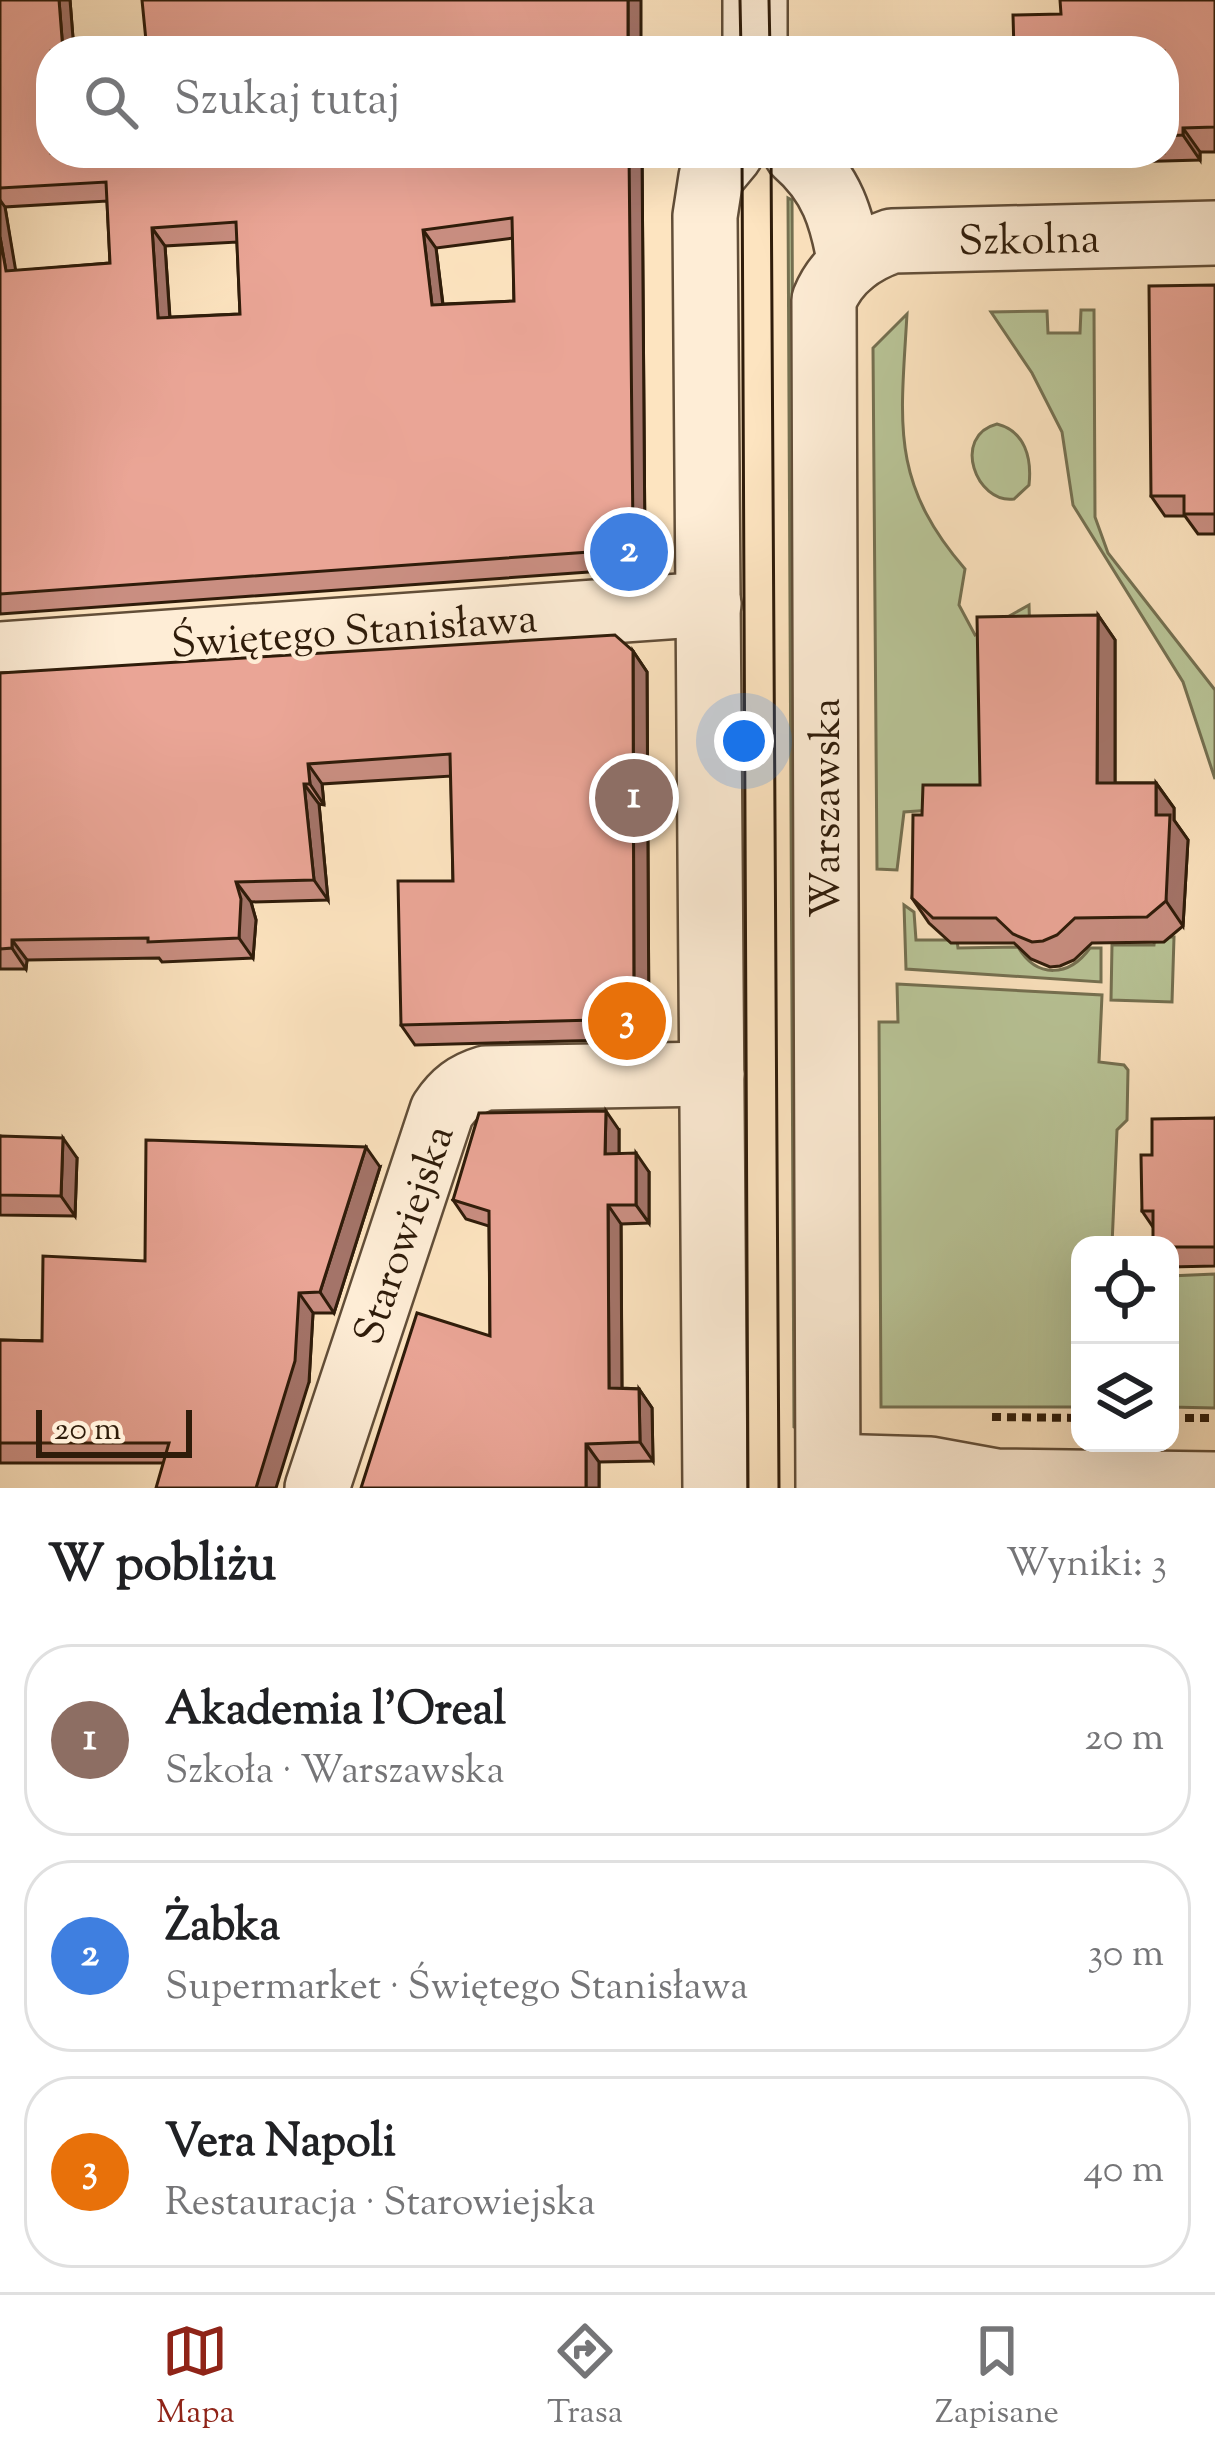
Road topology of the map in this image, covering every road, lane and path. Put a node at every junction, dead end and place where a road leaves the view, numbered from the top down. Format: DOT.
graph roads {
  1 [pos="755,0"];
  2 [pos="755,36"];
  3 [pos="718,168"];
  4 [pos="810,168"];
  5 [pos="1215,233"];
  6 [pos="850,264"];
  7 [pos="709,604"];
  8 [pos="0,654"];
  9 [pos="712,1074"];
  10 [pos="974,1418"];
  11 [pos="1071,1418"];
  12 [pos="1179,1418"];
  13 [pos="1215,1418"];
  14 [pos="828,1477"];
  15 [pos="1215,1484"];
  16 [pos="317,1488"];
  17 [pos="715,1488"];
  1 -- 2 [label="street"];
  3 -- 7 [label="street"];
  4 -- 6 [label="street"];
  5 -- 6 [label="street, Szkolna"];
  6 -- 14 [label="street, Warszawska"];
  7 -- 8 [label="street, Świętego Stanisława"];
  7 -- 9 [label="street"];
  9 -- 16 [label="street, Starowiejska"];
  9 -- 17 [label="street"];
  10 -- 11 [label="path"];
  12 -- 13 [label="path"];
  14 -- 15 [label="street"];
}
